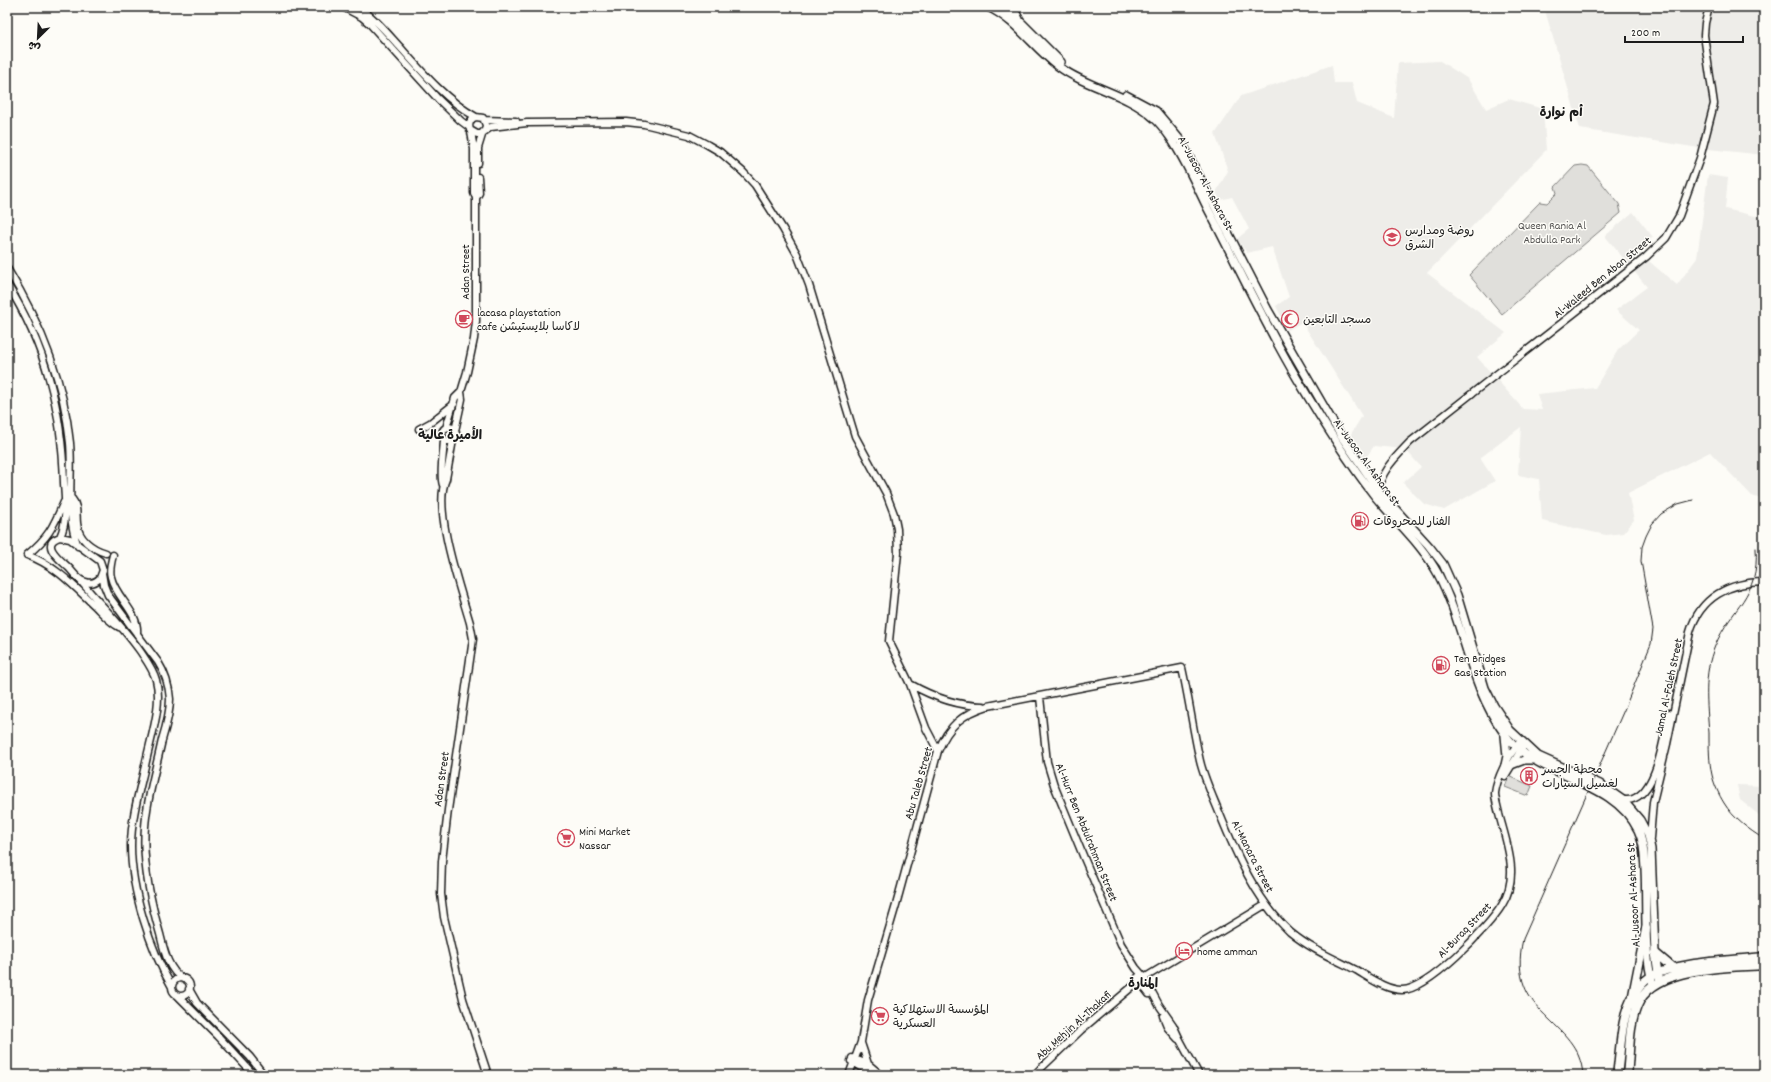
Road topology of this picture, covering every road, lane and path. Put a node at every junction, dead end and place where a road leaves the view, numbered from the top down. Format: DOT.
graph roads {
  1 [pos="343,7"];
  2 [pos="988,7"];
  3 [pos="1709,7"];
  4 [pos="359,8"];
  5 [pos="1005,10"];
  6 [pos="476,117"];
  7 [pos="484,120"];
  8 [pos="527,122"];
  9 [pos="470,129"];
  10 [pos="484,131"];
  11 [pos="476,198"];
  12 [pos="7,268"];
  13 [pos="7,284"];
  14 [pos="461,392"];
  15 [pos="454,404"];
  16 [pos="446,428"];
  17 [pos="419,430"];
  18 [pos="455,431"];
  19 [pos="444,438"];
  20 [pos="1338,438"];
  21 [pos="453,440"];
  22 [pos="1385,472"];
  23 [pos="1369,478"];
  24 [pos="443,485"];
  25 [pos="1379,491"];
  26 [pos="68,498"];
  27 [pos="60,537"];
  28 [pos="78,546"];
  29 [pos="102,573"];
  30 [pos="1764,578"];
  31 [pos="79,579"];
  32 [pos="1764,582"];
  33 [pos="125,630"];
  34 [pos="137,633"];
  35 [pos="1182,668"];
  36 [pos="910,684"];
  37 [pos="1040,697"];
  38 [pos="988,706"];
  39 [pos="1504,734"];
  40 [pos="1520,746"];
  41 [pos="938,751"];
  42 [pos="1533,760"];
  43 [pos="1508,765"];
  44 [pos="1623,800"];
  45 [pos="1650,842"];
  46 [pos="131,846"];
  47 [pos="144,847"];
  48 [pos="1265,905"];
  49 [pos="1646,929"];
  50 [pos="1655,953"];
  51 [pos="1764,957"];
  52 [pos="1764,965"];
  53 [pos="1674,969"];
  54 [pos="1654,975"];
  55 [pos="183,979"];
  56 [pos="1143,981"];
  57 [pos="1657,984"];
  58 [pos="172,987"];
  59 [pos="189,989"];
  60 [pos="1392,989"];
  61 [pos="177,995"];
  62 [pos="1633,995"];
  63 [pos="861,1034"];
  64 [pos="861,1042"];
  65 [pos="854,1060"];
  66 [pos="868,1064"];
  67 [pos="254,1075"];
  68 [pos="264,1075"];
  69 [pos="488,1075"];
  70 [pos="849,1075"];
  71 [pos="875,1075"];
  72 [pos="881,1075"];
  73 [pos="1034,1075"];
  74 [pos="1199,1075"];
  75 [pos="1618,1075"];
  76 [pos="1627,1075"];
  1 -- 9 [label="street"];
  2 -- 5 [label="main road, Al-Jusoor Al-Ashara St"];
  3 -- 22 [label="street, Al-Waleed Ben Aban Street"];
  4 -- 6 [label="street"];
  5 -- 20 [label="main road, Al-Jusoor Al-Ashara St"];
  5 -- 20 [label="main road, Al-Jusoor Al-Ashara St"];
  6 -- 7 [label="street"];
  6 -- 9 [label="street"];
  7 -- 8 [label="street"];
  7 -- 10 [label="street"];
  8 -- 10 [label="street"];
  8 -- 36 [label="street"];
  9 -- 10 [label="street"];
  9 -- 11 [label="street, Adan Street"];
  10 -- 11 [label="street, Adan Street"];
  11 -- 14 [label="street, Adan Street"];
  12 -- 26 [label="street"];
  13 -- 26 [label="street"];
  14 -- 15 [label="street, Adan Street"];
  14 -- 18 [label="street, Adan Street"];
  15 -- 16 [label="street, Adan Street"];
  15 -- 17 [label="street"];
  16 -- 18 [label="street"];
  16 -- 19 [label="street"];
  18 -- 21 [label="street"];
  19 -- 21 [label="street"];
  19 -- 24 [label="street, Adan Street"];
  20 -- 23 [label="main road, Al-Jusoor Al-Ashara St"];
  20 -- 39 [label="main road, Al-Jusoor Al-Ashara St"];
  21 -- 24 [label="street, Adan Street"];
  22 -- 23 [label="street, Al-Waleed Ben Aban Street"];
  22 -- 25 [label="street, Al-Waleed Ben Aban Street"];
  23 -- 25 [label="main road, Al-Jusoor Al-Ashara St"];
  24 -- 69 [label="street, Adan Street"];
  25 -- 40 [label="main road, Al-Jusoor Al-Ashara St"];
  26 -- 27 [label="street"];
  26 -- 28 [label="street"];
  26 -- 33 [label="street"];
  26 -- 34 [label="street"];
  27 -- 28 [label="street"];
  27 -- 31 [label="street"];
  28 -- 29 [label="street"];
  29 -- 31 [label="street"];
  29 -- 34 [label="street"];
  30 -- 44 [label="street, Jamal Al-Faleh Street"];
  31 -- 33 [label="street"];
  32 -- 45 [label="street, Jamal Al-Faleh Street"];
  33 -- 46 [label="street"];
  34 -- 47 [label="street"];
  35 -- 37 [label="street, Abu Taleb Street"];
  35 -- 48 [label="street, Al-Manara Street"];
  36 -- 38 [label="street"];
  36 -- 41 [label="street"];
  37 -- 38 [label="street, Abu Taleb Street"];
  37 -- 56 [label="street, Al-Hurr Ben Abdulrahman Street"];
  38 -- 41 [label="street, Abu Taleb Street"];
  39 -- 40 [label="main road, Al-Jusoor Al-Ashara St"];
  39 -- 43 [label="main road"];
  40 -- 42 [label="main road, Al-Jusoor Al-Ashara St"];
  40 -- 43 [label="street, Al-Buraq Street"];
  40 -- 44 [label="main road, Al-Jusoor Al-Ashara St"];
  41 -- 63 [label="street, Abu Taleb Street"];
  42 -- 43 [label="main road"];
  42 -- 49 [label="main road, Al-Jusoor Al-Ashara St"];
  43 -- 60 [label="street, Al-Buraq Street"];
  44 -- 45 [label="main road, Al-Jusoor Al-Ashara St"];
  45 -- 50 [label="main road, Al-Jusoor Al-Ashara St"];
  46 -- 47 [label="street"];
  46 -- 58 [label="street"];
  47 -- 55 [label="street"];
  48 -- 56 [label="street, Abu Mehjin Al-Thakafi"];
  48 -- 60 [label="street, Al-Manara Street"];
  49 -- 54 [label="main road, Al-Jusoor Al-Ashara St"];
  49 -- 62 [label="highway"];
  50 -- 53 [label="highway"];
  50 -- 54 [label="main road, Al-Jusoor Al-Ashara St"];
  51 -- 53 [label="highway"];
  52 -- 57 [label="highway"];
  53 -- 54 [label="highway"];
  54 -- 57 [label="main road"];
  54 -- 62 [label="highway"];
  55 -- 58 [label="street"];
  55 -- 59 [label="street"];
  56 -- 73 [label="street, Abu Mehjin Al-Thakafi"];
  56 -- 74 [label="street, Al-Hurr Ben Abdulrahman Street"];
  57 -- 76 [label="highway"];
  58 -- 61 [label="street"];
  59 -- 61 [label="street"];
  59 -- 68 [label="street"];
  61 -- 67 [label="street"];
  62 -- 75 [label="highway"];
  63 -- 64 [label="street, Abu Taleb Street"];
  63 -- 65 [label="street, Abu Taleb Street"];
  64 -- 65 [label="street, Abu Taleb Street"];
  64 -- 66 [label="street"];
  65 -- 66 [label="street"];
  65 -- 70 [label="street, Abu Taleb Street"];
  65 -- 71 [label="street"];
  66 -- 72 [label="street"];
}
